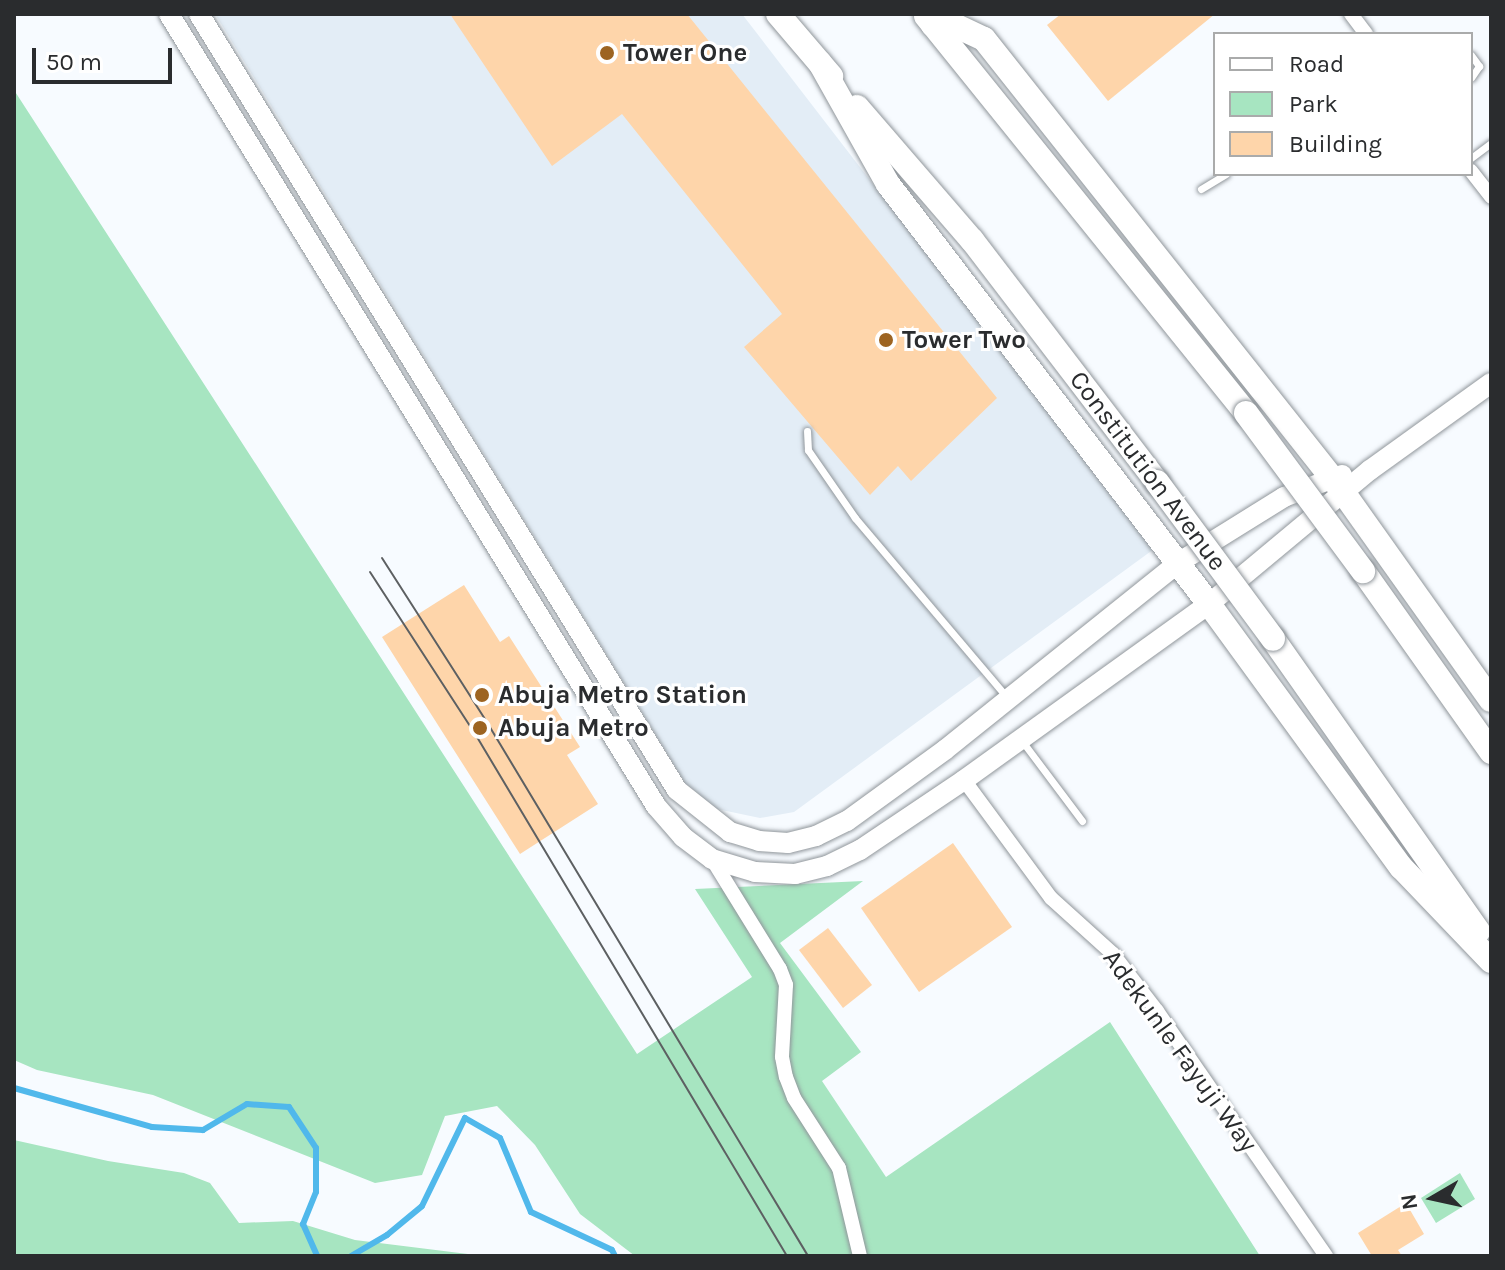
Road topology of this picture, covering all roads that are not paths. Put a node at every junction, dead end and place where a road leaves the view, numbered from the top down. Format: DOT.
graph roads {
  1 [pos="169,14"];
  2 [pos="199,14"];
  3 [pos="778,14"];
  4 [pos="1351,14"];
  5 [pos="928,17"];
  6 [pos="1364,32"];
  7 [pos="1473,58"];
  8 [pos="820,63"];
  9 [pos="1473,75"];
  10 [pos="1491,143"];
  11 [pos="1473,156"];
  12 [pos="1473,174"];
  13 [pos="1223,176"];
  14 [pos="1201,189"];
  15 [pos="1491,197"];
  16 [pos="1491,383"];
  17 [pos="807,431"];
  18 [pos="1337,485"];
  19 [pos="1178,563"];
  20 [pos="1209,604"];
  21 [pos="1009,699"];
  22 [pos="1491,700"];
  23 [pos="1021,739"];
  24 [pos="1491,752"];
  25 [pos="964,780"];
  26 [pos="1082,821"];
  27 [pos="712,859"];
  28 [pos="1491,950"];
  29 [pos="1491,961"];
  30 [pos="860,1256"];
  31 [pos="1326,1256"];
  1 -- 27 [label="street"];
  2 -- 21 [label="street"];
  3 -- 8 [label="main road, Constitution Avenue"];
  4 -- 6 [label="street"];
  5 -- 18 [label="main road"];
  5 -- 24 [label="main road, bridge"];
  7 -- 9 [label="lane"];
  8 -- 19 [label="main road"];
  8 -- 28 [label="main road, Constitution Avenue, bridge"];
  10 -- 11 [label="lane"];
  12 -- 15 [label="street"];
  13 -- 14 [label="lane"];
  16 -- 18 [label="street"];
  17 -- 21 [label="lane"];
  18 -- 19 [label="street"];
  18 -- 20 [label="street"];
  18 -- 22 [label="main road"];
  19 -- 20 [label="main road"];
  19 -- 21 [label="street"];
  20 -- 23 [label="street"];
  20 -- 29 [label="main road"];
  23 -- 25 [label="street"];
  23 -- 26 [label="lane"];
  25 -- 27 [label="street"];
  25 -- 31 [label="street, Adekunle Fayuji Way"];
  27 -- 30 [label="street"];
}
